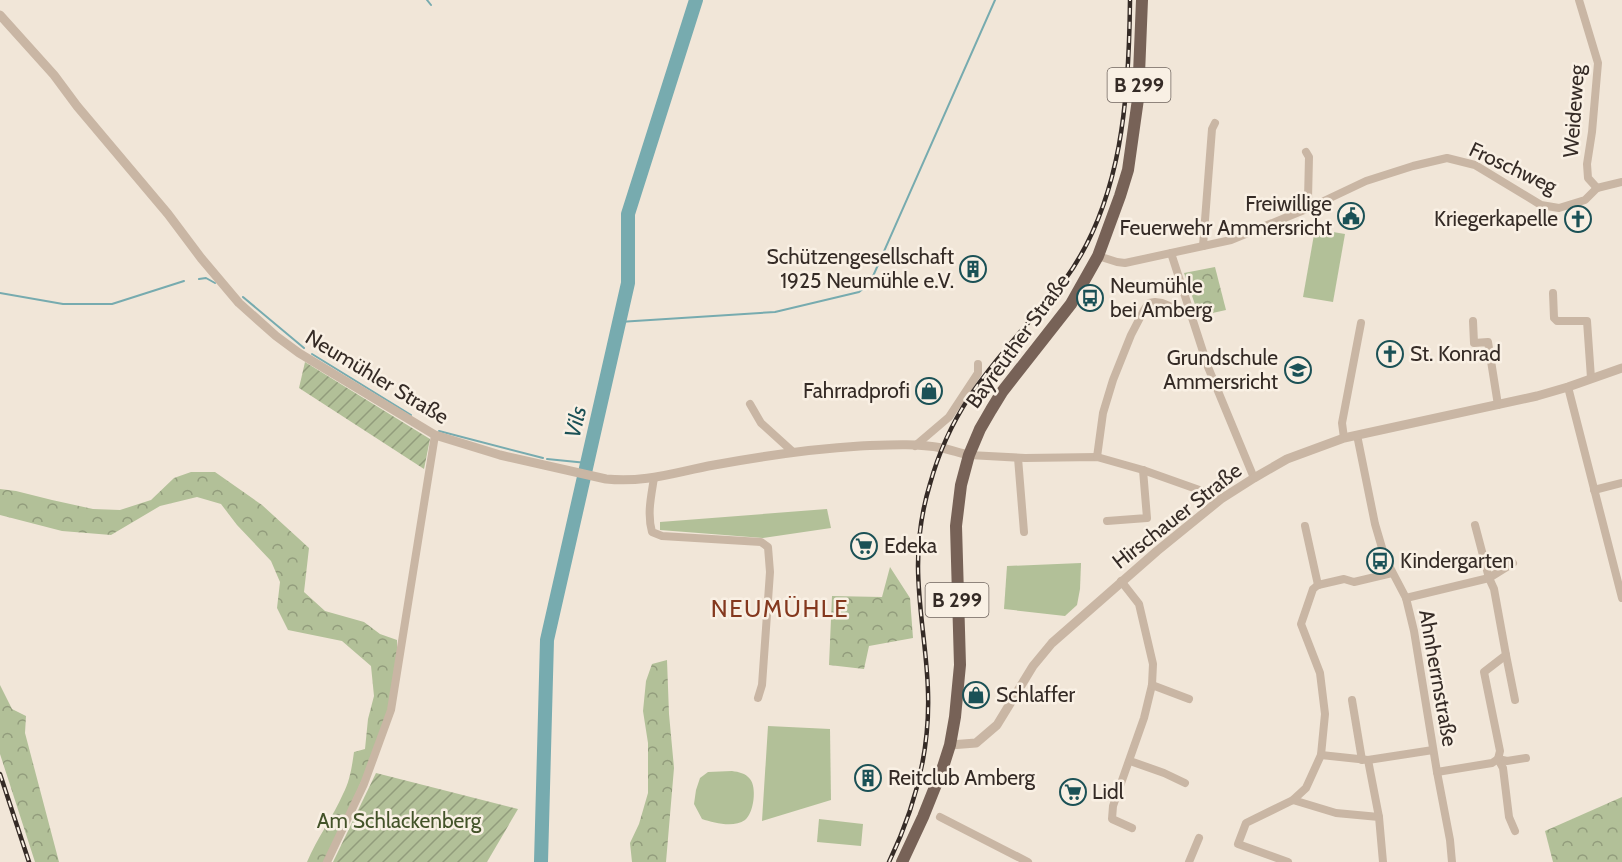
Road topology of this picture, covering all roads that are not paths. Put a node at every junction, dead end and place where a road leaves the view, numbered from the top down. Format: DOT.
graph roads {
  1 [pos="1142,0"];
  2 [pos="1579,0"];
  3 [pos="0,15"];
  4 [pos="1215,123"];
  5 [pos="1306,152"];
  6 [pos="1622,182"];
  7 [pos="1597,188"];
  8 [pos="1310,207"];
  9 [pos="1203,246"];
  10 [pos="1171,253"];
  11 [pos="1098,256"];
  12 [pos="1552,292"];
  13 [pos="1189,308"];
  14 [pos="1473,321"];
  15 [pos="1360,323"];
  16 [pos="978,364"];
  17 [pos="1622,368"];
  18 [pos="1591,378"];
  19 [pos="1568,387"];
  20 [pos="750,404"];
  21 [pos="1498,405"];
  22 [pos="435,435"];
  23 [pos="1357,435"];
  24 [pos="1344,438"];
  25 [pos="915,446"];
  26 [pos="793,452"];
  27 [pos="969,455"];
  28 [pos="1097,457"];
  29 [pos="1018,458"];
  30 [pos="1143,470"];
  31 [pos="654,478"];
  32 [pos="1254,478"];
  33 [pos="1622,483"];
  34 [pos="1594,490"];
  35 [pos="1217,502"];
  36 [pos="1107,521"];
  37 [pos="1475,525"];
  38 [pos="1305,526"];
  39 [pos="1024,532"];
  40 [pos="1513,563"];
  41 [pos="1392,573"];
  42 [pos="1489,578"];
  43 [pos="1121,581"];
  44 [pos="1620,581"];
  45 [pos="1318,585"];
  46 [pos="1406,598"];
  47 [pos="1622,598"];
  48 [pos="1506,655"];
  49 [pos="1152,685"];
  50 [pos="758,698"];
  51 [pos="1189,699"];
  52 [pos="1352,700"];
  53 [pos="1515,700"];
  54 [pos="950,745"];
  55 [pos="1433,750"];
  56 [pos="1321,754"];
  57 [pos="1526,758"];
  58 [pos="1498,759"];
  59 [pos="1365,760"];
  60 [pos="1130,761"];
  61 [pos="1437,772"];
  62 [pos="1185,783"];
  63 [pos="1293,801"];
  64 [pos="1379,817"];
  65 [pos="940,818"];
  66 [pos="1132,828"];
  67 [pos="1515,831"];
  68 [pos="1199,838"];
  69 [pos="327,862"];
  70 [pos="902,862"];
  71 [pos="1028,862"];
  72 [pos="1189,862"];
  73 [pos="1288,862"];
  74 [pos="1383,862"];
  75 [pos="1452,862"];
  1 -- 11 [label="main road, Bayreuther Straße / B 299"];
  2 -- 7 [label="street, Weideweg"];
  3 -- 22 [label="street, Neumühler Straße"];
  4 -- 9 [label="street"];
  5 -- 8 [label="street"];
  6 -- 7 [label="street, Froschweg"];
  7 -- 8 [label="street, Froschweg"];
  8 -- 9 [label="street, Froschweg"];
  9 -- 10 [label="street, Froschweg"];
  10 -- 11 [label="street, Froschweg"];
  10 -- 13 [label="street"];
  11 -- 27 [label="main road, Bayreuther Straße / B 299"];
  12 -- 18 [label="street"];
  13 -- 28 [label="street"];
  13 -- 32 [label="street"];
  14 -- 21 [label="street"];
  15 -- 24 [label="street"];
  16 -- 25 [label="street"];
  17 -- 18 [label="street, Hirschauer Straße"];
  18 -- 19 [label="street, Hirschauer Straße"];
  19 -- 21 [label="street, Hirschauer Straße"];
  19 -- 34 [label="street"];
  20 -- 26 [label="street"];
  21 -- 23 [label="street, Hirschauer Straße"];
  22 -- 31 [label="street, Neumühler Straße"];
  22 -- 69 [label="street"];
  23 -- 24 [label="street, Hirschauer Straße"];
  23 -- 41 [label="street, Ahnherrnstraße"];
  24 -- 32 [label="street, Hirschauer Straße"];
  25 -- 26 [label="street, Neumühler Straße"];
  25 -- 27 [label="street, Neumühler Straße"];
  26 -- 31 [label="street, Neumühler Straße"];
  27 -- 29 [label="street"];
  27 -- 54 [label="main road, Bayreuther Straße / B 299"];
  28 -- 29 [label="street"];
  28 -- 30 [label="street"];
  29 -- 39 [label="street"];
  30 -- 35 [label="street"];
  30 -- 36 [label="street"];
  31 -- 50 [label="street"];
  32 -- 35 [label="street, Hirschauer Straße"];
  33 -- 34 [label="street"];
  34 -- 44 [label="street"];
  35 -- 43 [label="street, Hirschauer Straße"];
  37 -- 42 [label="street"];
  38 -- 45 [label="street"];
  40 -- 42 [label="street"];
  41 -- 45 [label="street"];
  41 -- 46 [label="street, Ahnherrnstraße"];
  42 -- 46 [label="street"];
  42 -- 48 [label="street"];
  43 -- 49 [label="street"];
  43 -- 54 [label="street, Hirschauer Straße"];
  44 -- 47 [label="street"];
  45 -- 56 [label="street"];
  46 -- 55 [label="street, Ahnherrnstraße"];
  48 -- 53 [label="street"];
  48 -- 58 [label="street"];
  49 -- 51 [label="street"];
  49 -- 60 [label="street"];
  52 -- 59 [label="street"];
  54 -- 70 [label="main road, Bayreuther Straße / B 299"];
  55 -- 59 [label="street"];
  55 -- 61 [label="street, Ahnherrnstraße"];
  56 -- 59 [label="street"];
  56 -- 63 [label="street"];
  57 -- 58 [label="street"];
  58 -- 61 [label="street"];
  58 -- 67 [label="street"];
  59 -- 64 [label="street"];
  60 -- 62 [label="street"];
  60 -- 66 [label="street"];
  61 -- 75 [label="street, Ahnherrnstraße"];
  63 -- 64 [label="street"];
  63 -- 73 [label="street"];
  64 -- 74 [label="street"];
  65 -- 71 [label="street"];
  68 -- 72 [label="street"];
}
